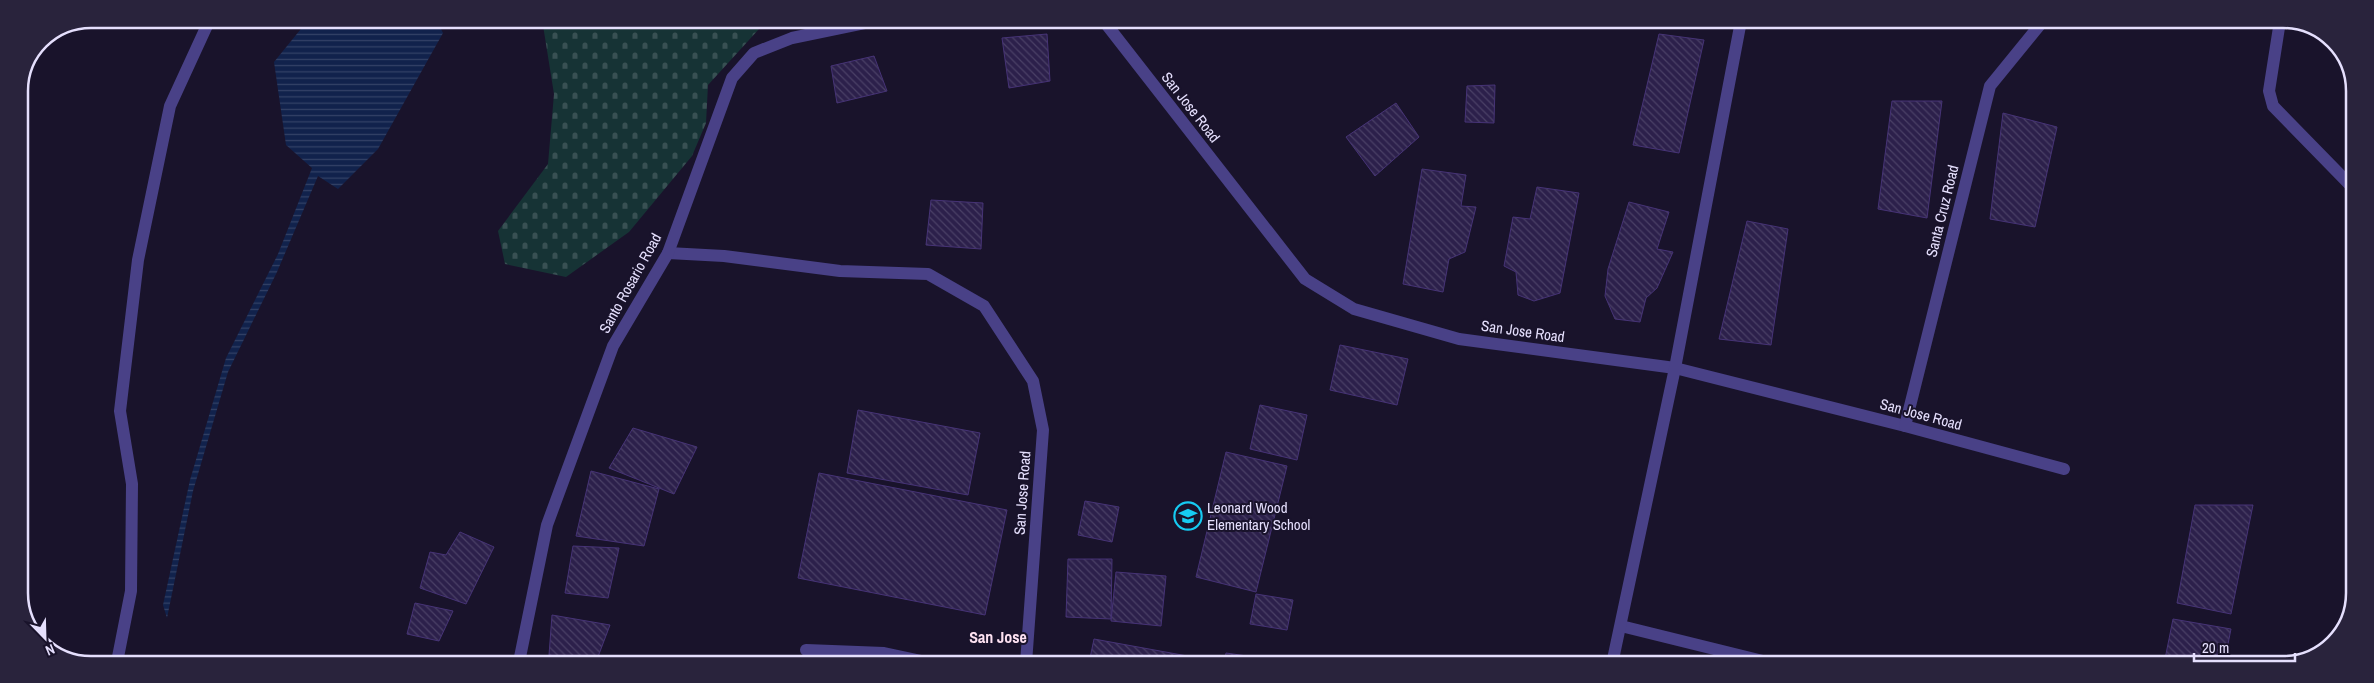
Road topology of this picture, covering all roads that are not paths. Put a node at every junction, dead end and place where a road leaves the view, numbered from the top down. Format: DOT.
graph roads {
  1 [pos="206,28"];
  2 [pos="840,28"];
  3 [pos="1109,28"];
  4 [pos="1740,28"];
  5 [pos="2037,28"];
  6 [pos="2279,28"];
  7 [pos="2346,181"];
  8 [pos="668,253"];
  9 [pos="1676,368"];
  10 [pos="1905,426"];
  11 [pos="2064,469"];
  12 [pos="1621,626"];
  13 [pos="806,650"];
  14 [pos="118,656"];
  15 [pos="520,656"];
  16 [pos="901,656"];
  17 [pos="1027,656"];
  18 [pos="1614,656"];
  19 [pos="1743,656"];
  1 -- 14 [label="street"];
  2 -- 8 [label="street, Santo Rosario Road"];
  3 -- 9 [label="street, San Jose Road"];
  4 -- 9 [label="street"];
  5 -- 10 [label="street, Santa Cruz Road"];
  6 -- 7 [label="street"];
  8 -- 15 [label="street, Santo Rosario Road"];
  8 -- 17 [label="street, San Jose Road"];
  9 -- 10 [label="street, San Jose Road"];
  9 -- 12 [label="street"];
  10 -- 11 [label="street, San Jose Road"];
  12 -- 18 [label="street"];
  12 -- 19 [label="street"];
  13 -- 16 [label="street"];
}
